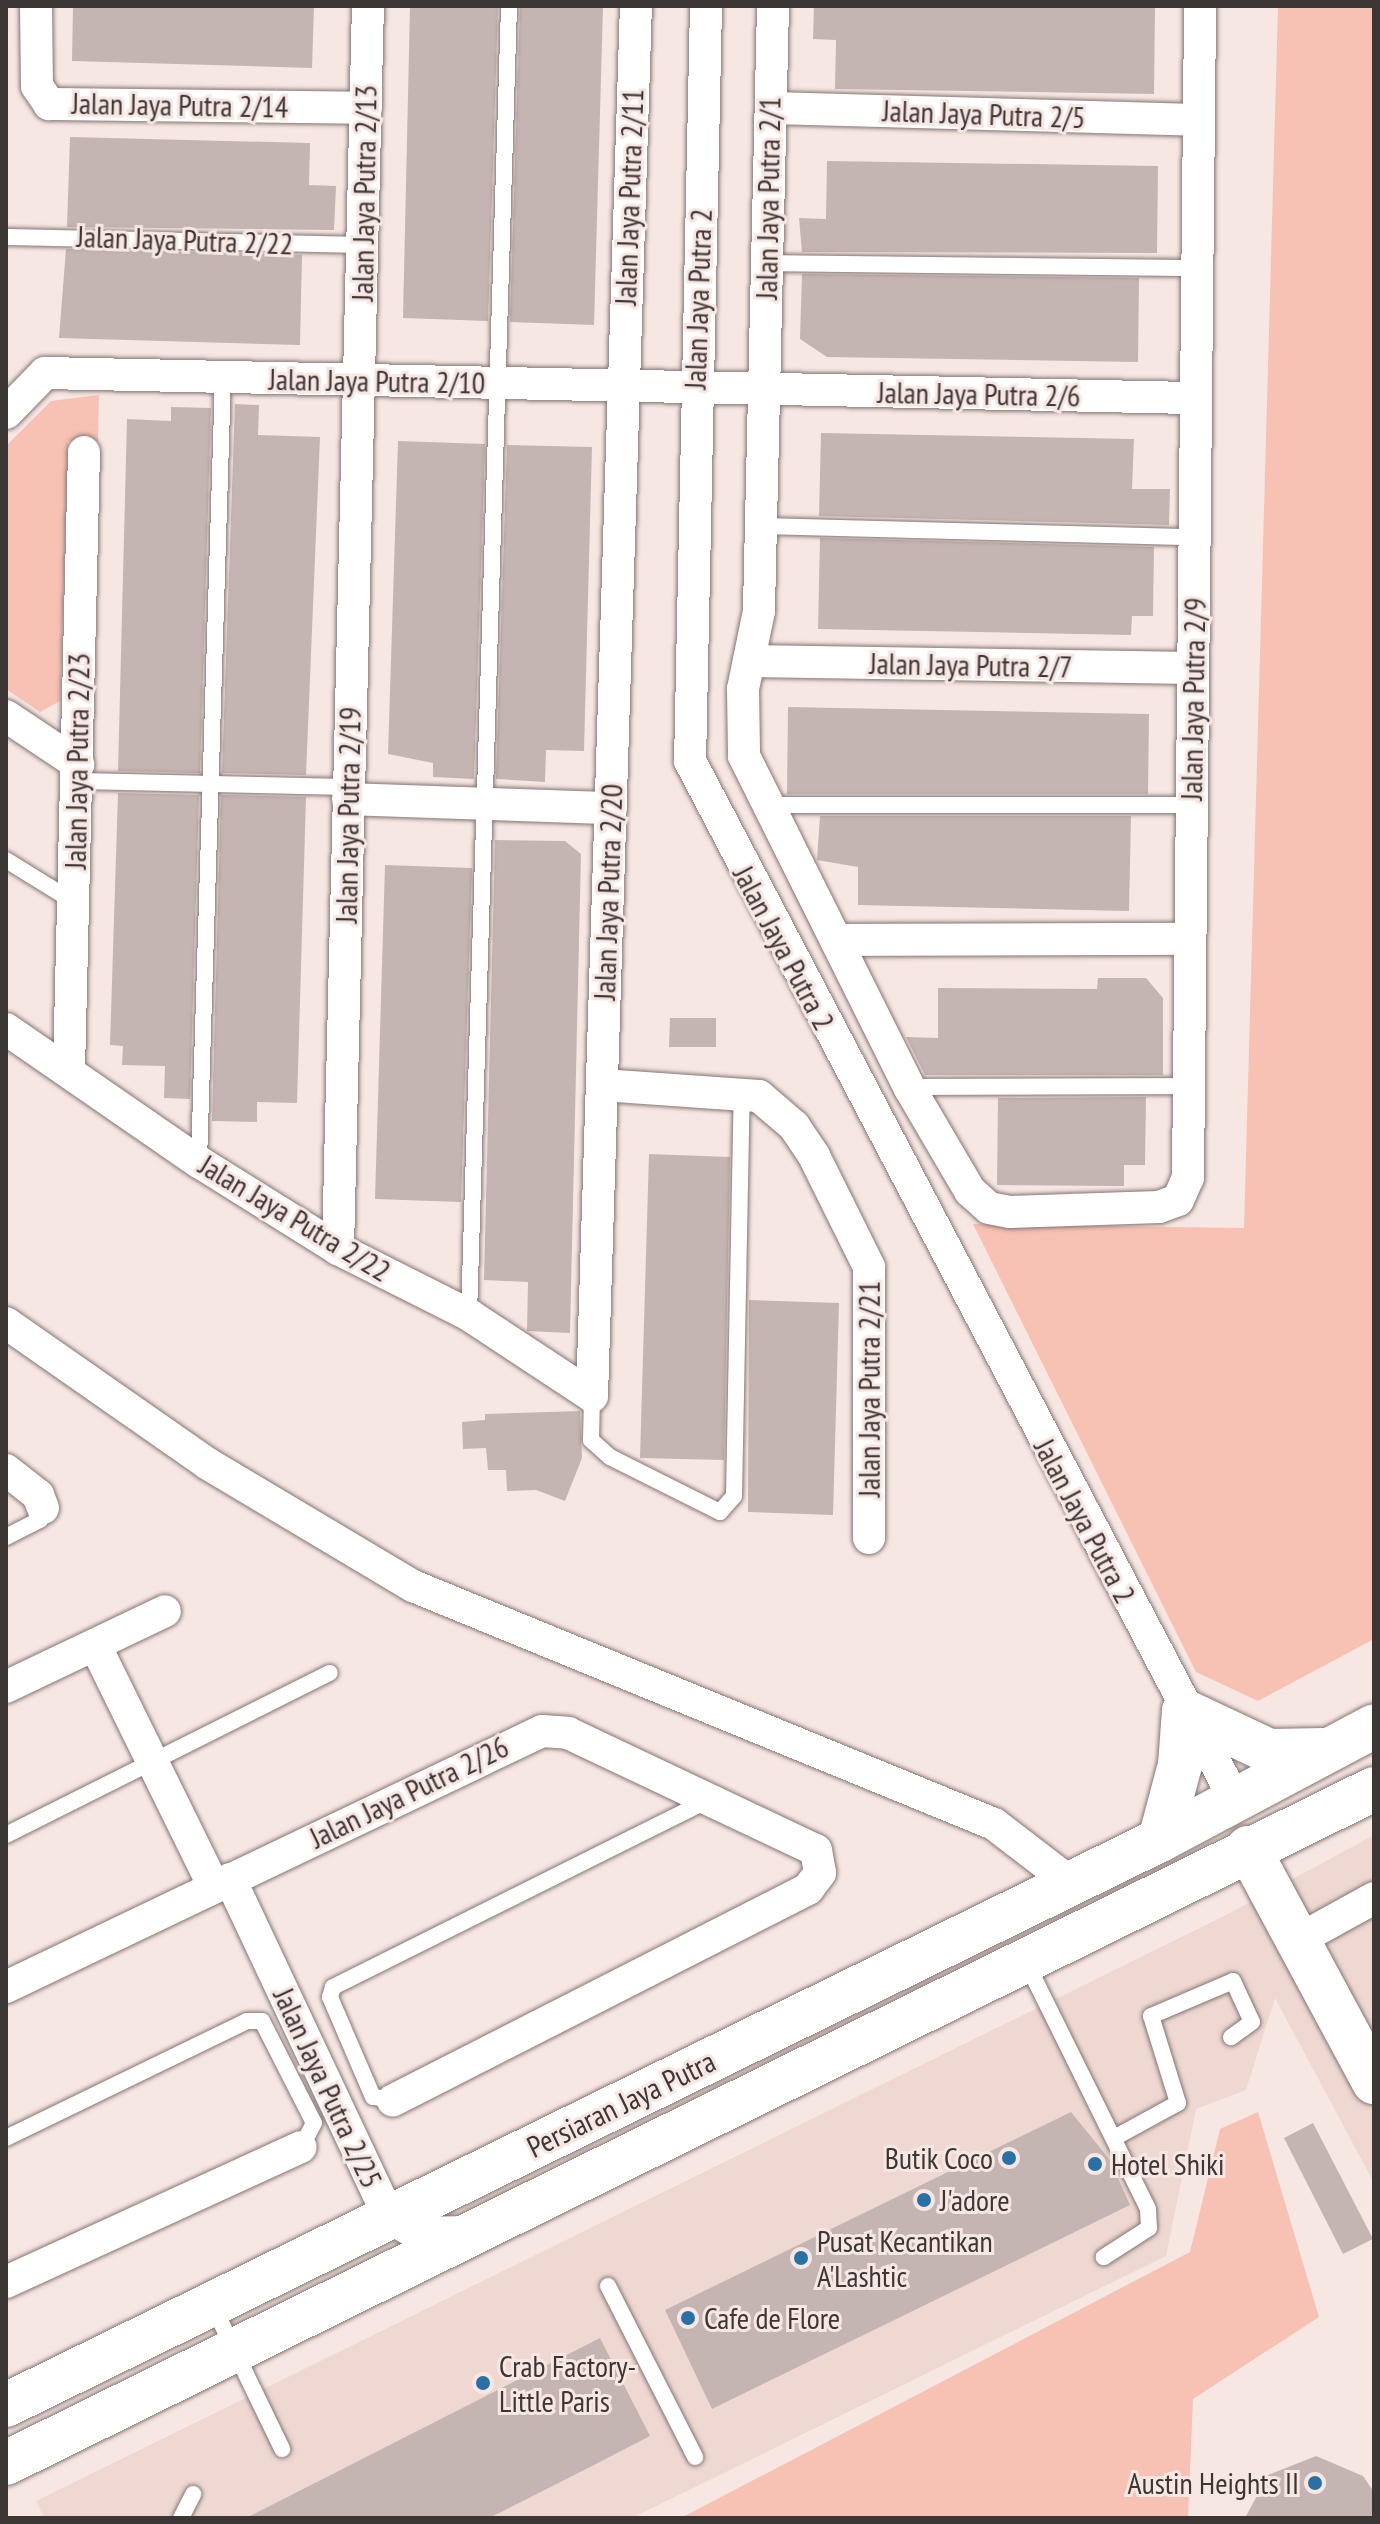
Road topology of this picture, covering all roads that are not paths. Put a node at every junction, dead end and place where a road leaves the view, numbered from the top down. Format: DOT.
graph roads {
  1 [pos="36,6"];
  2 [pos="368,6"];
  3 [pos="509,6"];
  4 [pos="636,6"];
  5 [pos="706,6"];
  6 [pos="773,6"];
  7 [pos="1200,6"];
  8 [pos="366,108"];
  9 [pos="771,108"];
  10 [pos="1198,120"];
  11 [pos="6,237"];
  12 [pos="364,245"];
  13 [pos="767,263"];
  14 [pos="1197,268"];
  15 [pos="223,378"];
  16 [pos="359,380"];
  17 [pos="497,384"];
  18 [pos="623,388"];
  19 [pos="696,389"];
  20 [pos="764,390"];
  21 [pos="1195,398"];
  22 [pos="6,413"];
  23 [pos="84,452"];
  24 [pos="761,526"];
  25 [pos="1194,537"];
  26 [pos="749,661"];
  27 [pos="1193,668"];
  28 [pos="6,716"];
  29 [pos="78,772"];
  30 [pos="211,784"];
  31 [pos="348,793"];
  32 [pos="485,803"];
  33 [pos="768,805"];
  34 [pos="1191,805"];
  35 [pos="611,808"];
  36 [pos="6,860"];
  37 [pos="74,902"];
  38 [pos="1190,939"];
  39 [pos="836,940"];
  40 [pos="6,1029"];
  41 [pos="69,1070"];
  42 [pos="602,1085"];
  43 [pos="1189,1086"];
  44 [pos="909,1087"];
  45 [pos="742,1095"];
  46 [pos="199,1162"];
  47 [pos="989,1208"];
  48 [pos="338,1249"];
  49 [pos="469,1315"];
  50 [pos="6,1323"];
  51 [pos="592,1396"];
  52 [pos="6,1470"];
  53 [pos="43,1508"];
  54 [pos="6,1537"];
  55 [pos="869,1538"];
  56 [pos="165,1611"];
  57 [pos="95,1645"];
  58 [pos="330,1673"];
  59 [pos="6,1687"];
  60 [pos="1184,1711"];
  61 [pos="1374,1726"];
  62 [pos="1331,1749"];
  63 [pos="153,1763"];
  64 [pos="1373,1790"];
  65 [pos="709,1800"];
  66 [pos="1235,1800"];
  67 [pos="6,1835"];
  68 [pos="1160,1840"];
  69 [pos="1248,1848"];
  70 [pos="1178,1882"];
  71 [pos="222,1883"];
  72 [pos="1071,1883"];
  73 [pos="1374,1898"];
  74 [pos="1298,1940"];
  75 [pos="1023,1957"];
  76 [pos="6,1987"];
  77 [pos="1231,2037"];
  78 [pos="1374,2082"];
  79 [pos="393,2100"];
  80 [pos="6,2138"];
  81 [pos="1114,2138"];
  82 [pos="301,2147"];
  83 [pos="389,2217"];
  84 [pos="472,2232"];
  85 [pos="1104,2257"];
  86 [pos="6,2282"];
  87 [pos="608,2286"];
  88 [pos="212,2304"];
  89 [pos="235,2352"];
  90 [pos="6,2405"];
  91 [pos="282,2449"];
  92 [pos="695,2457"];
  93 [pos="6,2463"];
  94 [pos="193,2494"];
  95 [pos="181,2518"];
  1 -- 8 [label="street, Jalan Jaya Putra 2/14"];
  2 -- 8 [label="street, Jalan Jaya Putra 2/13"];
  3 -- 17 [label="lane"];
  4 -- 18 [label="street, Jalan Jaya Putra 2/11"];
  5 -- 19 [label="street, Jalan Jaya Putra 2"];
  6 -- 9 [label="street, Jalan Jaya Putra 2/1"];
  7 -- 10 [label="street, Jalan Jaya Putra 2/9"];
  8 -- 12 [label="street, Jalan Jaya Putra 2/13"];
  9 -- 10 [label="street, Jalan Jaya Putra 2/5"];
  9 -- 13 [label="street, Jalan Jaya Putra 2/1"];
  10 -- 14 [label="street, Jalan Jaya Putra 2/9"];
  11 -- 12 [label="lane, Jalan Jaya Putra 2/22"];
  12 -- 16 [label="street, Jalan Jaya Putra 2/13"];
  13 -- 14 [label="lane"];
  13 -- 20 [label="street, Jalan Jaya Putra 2/1"];
  14 -- 21 [label="street, Jalan Jaya Putra 2/9"];
  15 -- 16 [label="street, Jalan Jaya Putra 2/10"];
  15 -- 22 [label="street, Jalan Jaya Putra 2/10"];
  15 -- 30 [label="lane"];
  16 -- 17 [label="street, Jalan Jaya Putra 2/10"];
  16 -- 31 [label="street, Jalan Jaya Putra 2/19"];
  17 -- 18 [label="street, Jalan Jaya Putra 2/10"];
  17 -- 32 [label="lane"];
  18 -- 19 [label="street, Jalan Jaya Putra 2/10"];
  18 -- 35 [label="street, Jalan Jaya Putra 2/20"];
  19 -- 20 [label="street, Jalan Jaya Putra 2/10"];
  19 -- 60 [label="street, Jalan Jaya Putra 2"];
  20 -- 21 [label="street, Jalan Jaya Putra 2/6"];
  20 -- 24 [label="street, Jalan Jaya Putra 2/1"];
  21 -- 25 [label="street, Jalan Jaya Putra 2/9"];
  23 -- 29 [label="street, Jalan Jaya Putra 2/23"];
  24 -- 25 [label="lane"];
  24 -- 26 [label="street, Jalan Jaya Putra 2/1"];
  25 -- 27 [label="street, Jalan Jaya Putra 2/9"];
  26 -- 27 [label="street, Jalan Jaya Putra 2/7"];
  26 -- 33 [label="street, Jalan Jaya Putra 2/1"];
  27 -- 34 [label="street, Jalan Jaya Putra 2/9"];
  28 -- 29 [label="street"];
  29 -- 30 [label="lane"];
  29 -- 37 [label="street, Jalan Jaya Putra 2/23"];
  30 -- 31 [label="lane"];
  30 -- 46 [label="lane"];
  31 -- 32 [label="street"];
  31 -- 48 [label="street, Jalan Jaya Putra 2/19"];
  32 -- 35 [label="street"];
  32 -- 49 [label="lane"];
  33 -- 34 [label="lane"];
  33 -- 39 [label="street, Jalan Jaya Putra 2/1"];
  34 -- 38 [label="street, Jalan Jaya Putra 2/9"];
  35 -- 42 [label="street, Jalan Jaya Putra 2/20"];
  36 -- 37 [label="lane"];
  37 -- 41 [label="street, Jalan Jaya Putra 2/23"];
  38 -- 39 [label="street"];
  38 -- 43 [label="street, Jalan Jaya Putra 2/9"];
  39 -- 44 [label="street, Jalan Jaya Putra 2/1"];
  40 -- 41 [label="street, Jalan Jaya Putra 2/22"];
  41 -- 46 [label="street, Jalan Jaya Putra 2/22"];
  42 -- 45 [label="street, Jalan Jaya Putra 2/21"];
  42 -- 51 [label="street, Jalan Jaya Putra 2/20"];
  43 -- 44 [label="lane"];
  43 -- 47 [label="street, Jalan Jaya Putra 2/9"];
  44 -- 47 [label="street, Jalan Jaya Putra 2/1"];
  45 -- 51 [label="lane"];
  45 -- 55 [label="street, Jalan Jaya Putra 2/21"];
  46 -- 48 [label="street, Jalan Jaya Putra 2/22"];
  48 -- 49 [label="street, Jalan Jaya Putra 2/22"];
  49 -- 51 [label="street, Jalan Jaya Putra 2/22"];
  50 -- 72 [label="street"];
  52 -- 53 [label="street"];
  53 -- 54 [label="lane"];
  56 -- 57 [label="street"];
  57 -- 59 [label="street"];
  57 -- 63 [label="street, Jalan Jaya Putra 2/25"];
  58 -- 63 [label="lane"];
  60 -- 62 [label="main road"];
  60 -- 66 [label="street, Jalan Jaya Putra 2"];
  60 -- 68 [label="main road"];
  61 -- 62 [label="main road, Persiaran Jaya Putra"];
  62 -- 66 [label="main road, Persiaran Jaya Putra"];
  63 -- 67 [label="lane"];
  63 -- 71 [label="street, Jalan Jaya Putra 2/25"];
  64 -- 66 [label="main road"];
  64 -- 69 [label="main road, Persiaran Jaya Putra"];
  65 -- 71 [label="street, Jalan Jaya Putra 2/26"];
  65 -- 79 [label="lane"];
  65 -- 79 [label="street, Jalan Jaya Putra 2/26"];
  66 -- 68 [label="main road, Persiaran Jaya Putra"];
  66 -- 70 [label="main road"];
  68 -- 72 [label="main road, Persiaran Jaya Putra"];
  69 -- 70 [label="main road, Persiaran Jaya Putra"];
  69 -- 74 [label="main road"];
  70 -- 75 [label="main road, Persiaran Jaya Putra"];
  71 -- 76 [label="street, Jalan Jaya Putra 2/26"];
  71 -- 83 [label="street, Jalan Jaya Putra 2/25"];
  72 -- 83 [label="main road, Persiaran Jaya Putra"];
  73 -- 74 [label="street"];
  74 -- 78 [label="main road"];
  75 -- 81 [label="lane"];
  75 -- 84 [label="main road, Persiaran Jaya Putra"];
  77 -- 81 [label="lane"];
  80 -- 82 [label="lane"];
  81 -- 85 [label="lane"];
  82 -- 86 [label="street"];
  83 -- 84 [label="street, Jalan Jaya Putra 2/25"];
  83 -- 88 [label="main road, Persiaran Jaya Putra"];
  84 -- 89 [label="main road, Persiaran Jaya Putra"];
  87 -- 92 [label="lane"];
  88 -- 89 [label="lane"];
  88 -- 90 [label="main road, Persiaran Jaya Putra"];
  89 -- 91 [label="lane"];
  89 -- 93 [label="main road, Persiaran Jaya Putra"];
  94 -- 95 [label="lane"];
}
